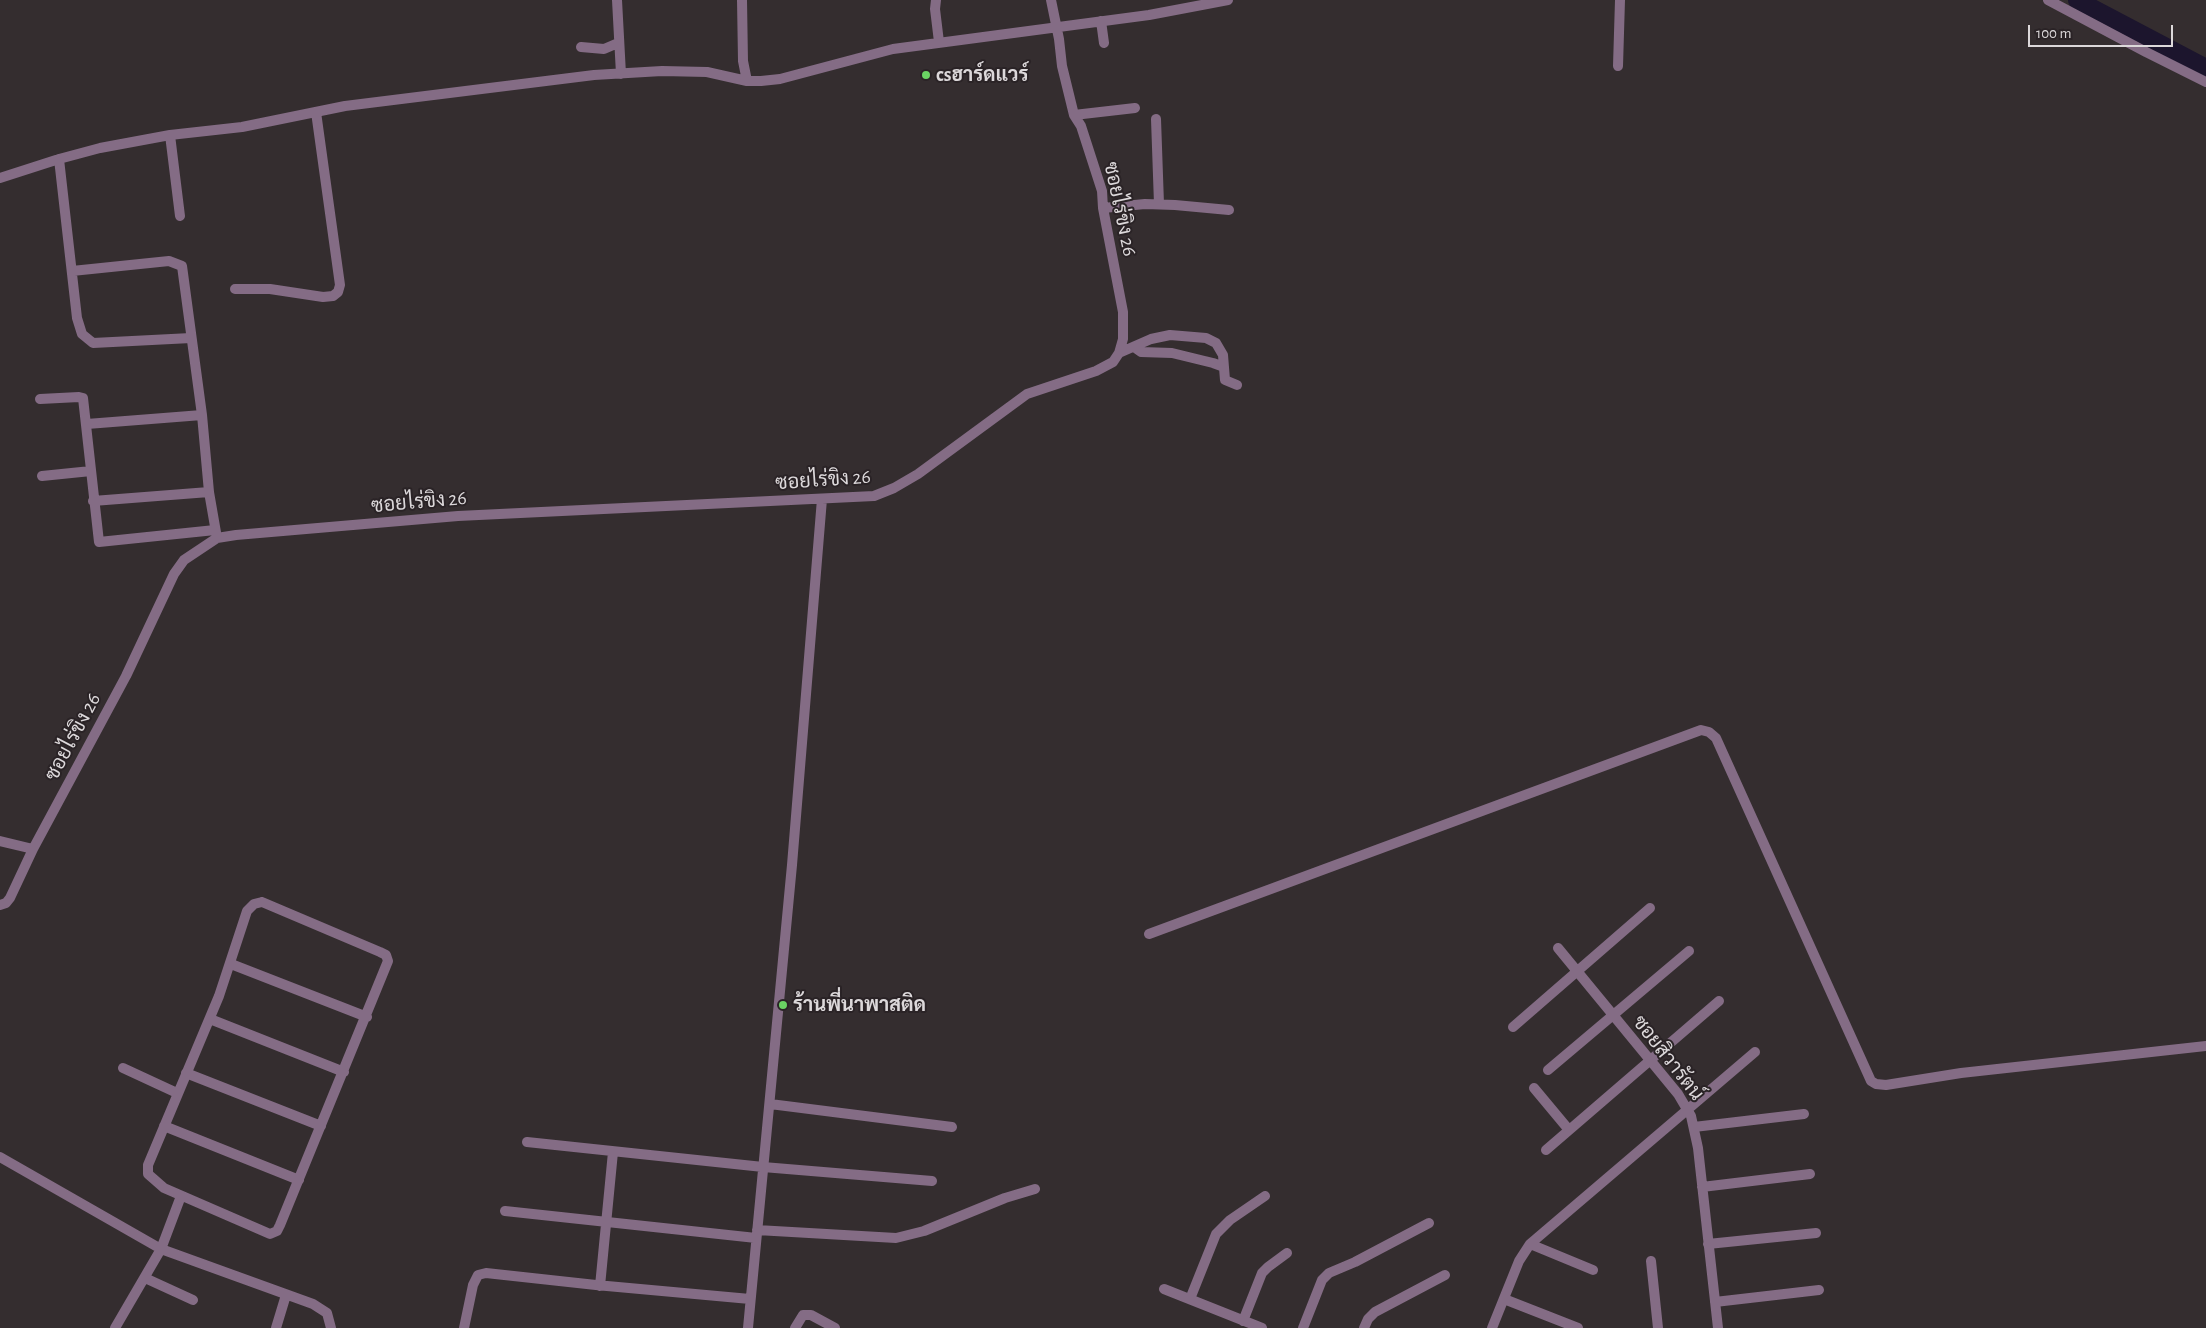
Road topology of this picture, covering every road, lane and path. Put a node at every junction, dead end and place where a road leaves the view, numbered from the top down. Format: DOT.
graph roads {
  1 [pos="617,0"];
  2 [pos="742,0"];
  3 [pos="936,0"];
  4 [pos="1051,0"];
  5 [pos="1228,0"];
  6 [pos="1620,0"];
  7 [pos="2048,0"];
  8 [pos="1101,21"];
  9 [pos="1055,22"];
  10 [pos="939,34"];
  11 [pos="1104,43"];
  12 [pos="618,46"];
  13 [pos="581,47"];
  14 [pos="1618,66"];
  15 [pos="621,70"];
  16 [pos="745,77"];
  17 [pos="2206,82"];
  18 [pos="1135,108"];
  19 [pos="316,112"];
  20 [pos="1074,115"];
  21 [pos="1156,119"];
  22 [pos="170,135"];
  23 [pos="59,159"];
  24 [pos="0,178"];
  25 [pos="1159,204"];
  26 [pos="1103,208"];
  27 [pos="1229,210"];
  28 [pos="180,216"];
  29 [pos="72,271"];
  30 [pos="235,289"];
  31 [pos="191,338"];
  32 [pos="1134,347"];
  33 [pos="1119,353"];
  34 [pos="1224,367"];
  35 [pos="1237,385"];
  36 [pos="40,399"];
  37 [pos="202,415"];
  38 [pos="87,424"];
  39 [pos="91,471"];
  40 [pos="42,476"];
  41 [pos="209,492"];
  42 [pos="822,499"];
  43 [pos="93,501"];
  44 [pos="215,536"];
  45 [pos="0,841"];
  46 [pos="33,850"];
  47 [pos="0,905"];
  48 [pos="1650,908"];
  49 [pos="1150,934"];
  50 [pos="1558,948"];
  51 [pos="1689,951"];
  52 [pos="230,964"];
  53 [pos="1576,970"];
  54 [pos="1720,1001"];
  55 [pos="1614,1016"];
  56 [pos="367,1017"];
  57 [pos="210,1019"];
  58 [pos="1513,1027"];
  59 [pos="2206,1046"];
  60 [pos="1755,1052"];
  61 [pos="1650,1060"];
  62 [pos="123,1068"];
  63 [pos="1548,1070"];
  64 [pos="344,1072"];
  65 [pos="186,1073"];
  66 [pos="1534,1088"];
  67 [pos="178,1093"];
  68 [pos="770,1104"];
  69 [pos="1688,1110"];
  70 [pos="1804,1114"];
  71 [pos="164,1126"];
  72 [pos="321,1126"];
  73 [pos="952,1127"];
  74 [pos="1694,1127"];
  75 [pos="1568,1130"];
  76 [pos="527,1142"];
  77 [pos="1546,1150"];
  78 [pos="613,1152"];
  79 [pos="0,1156"];
  80 [pos="763,1167"];
  81 [pos="1810,1174"];
  82 [pos="299,1180"];
  83 [pos="932,1181"];
  84 [pos="1702,1187"];
  85 [pos="1035,1189"];
  86 [pos="181,1196"];
  87 [pos="1265,1196"];
  88 [pos="505,1212"];
  89 [pos="607,1222"];
  90 [pos="1429,1223"];
  91 [pos="1816,1233"];
  92 [pos="756,1234"];
  93 [pos="1530,1244"];
  94 [pos="1708,1244"];
  95 [pos="161,1249"];
  96 [pos="1287,1253"];
  97 [pos="1651,1261"];
  98 [pos="1593,1270"];
  99 [pos="1445,1276"];
  100 [pos="144,1278"];
  101 [pos="600,1286"];
  102 [pos="1164,1288"];
  103 [pos="1819,1290"];
  104 [pos="286,1295"];
  105 [pos="750,1299"];
  106 [pos="1190,1299"];
  107 [pos="1504,1299"];
  108 [pos="193,1300"];
  109 [pos="1715,1302"];
  110 [pos="1243,1321"];
  111 [pos="1491,1327"];
  112 [pos="115,1328"];
  113 [pos="276,1328"];
  114 [pos="331,1328"];
  115 [pos="464,1328"];
  116 [pos="748,1328"];
  117 [pos="795,1328"];
  118 [pos="835,1328"];
  119 [pos="1262,1328"];
  120 [pos="1303,1328"];
  121 [pos="1364,1328"];
  122 [pos="1578,1328"];
  123 [pos="1658,1328"];
  124 [pos="1718,1328"];
  1 -- 12 [label="street"];
  2 -- 16 [label="street"];
  3 -- 10 [label="street"];
  4 -- 9 [label="street, ซอยไร่ขิง 26"];
  5 -- 8 [label="street"];
  6 -- 14 [label="street"];
  7 -- 17 [label="street"];
  8 -- 9 [label="street"];
  8 -- 11 [label="street"];
  9 -- 10 [label="street"];
  9 -- 20 [label="street, ซอยไร่ขิง 26"];
  10 -- 16 [label="street"];
  12 -- 13 [label="street"];
  12 -- 15 [label="street"];
  15 -- 16 [label="street"];
  15 -- 19 [label="street"];
  18 -- 20 [label="street"];
  19 -- 22 [label="street"];
  19 -- 30 [label="street"];
  20 -- 26 [label="street, ซอยไร่ขิง 26"];
  21 -- 25 [label="street"];
  22 -- 23 [label="street"];
  22 -- 28 [label="street"];
  23 -- 24 [label="street"];
  23 -- 29 [label="street"];
  25 -- 26 [label="street"];
  25 -- 27 [label="street"];
  26 -- 33 [label="street, ซอยไร่ขิง 26"];
  29 -- 31 [label="street"];
  29 -- 31 [label="street"];
  31 -- 37 [label="street"];
  32 -- 33 [label="street"];
  32 -- 34 [label="street"];
  32 -- 34 [label="street"];
  33 -- 42 [label="street, ซอยไร่ขิง 26"];
  34 -- 35 [label="street"];
  36 -- 38 [label="street"];
  37 -- 38 [label="street"];
  37 -- 41 [label="street"];
  38 -- 39 [label="street"];
  39 -- 40 [label="street"];
  39 -- 43 [label="street"];
  41 -- 43 [label="street"];
  41 -- 44 [label="street"];
  42 -- 44 [label="street, ซอยไร่ขิง 26"];
  42 -- 68 [label="street"];
  43 -- 44 [label="street"];
  44 -- 46 [label="street, ซอยไร่ขิง 26"];
  45 -- 46 [label="street"];
  46 -- 47 [label="street, ซอยไร่ขิง 26"];
  48 -- 53 [label="street"];
  49 -- 59 [label="street"];
  50 -- 53 [label="street, ซอยสิวารัตน์"];
  51 -- 55 [label="street"];
  52 -- 56 [label="street"];
  52 -- 56 [label="street"];
  52 -- 57 [label="street"];
  53 -- 55 [label="street, ซอยสิวารัตน์"];
  53 -- 58 [label="street"];
  54 -- 61 [label="street"];
  55 -- 61 [label="street, ซอยสิวารัตน์"];
  55 -- 63 [label="street"];
  56 -- 64 [label="street"];
  57 -- 64 [label="street"];
  57 -- 65 [label="street"];
  60 -- 69 [label="street"];
  61 -- 69 [label="street, ซอยสิวารัตน์"];
  61 -- 75 [label="street"];
  62 -- 67 [label="street"];
  64 -- 72 [label="street"];
  65 -- 67 [label="street"];
  65 -- 72 [label="street"];
  66 -- 75 [label="street"];
  67 -- 71 [label="street"];
  68 -- 73 [label="street"];
  68 -- 80 [label="street"];
  69 -- 74 [label="street, ซอยสิวารัตน์"];
  69 -- 93 [label="street"];
  70 -- 74 [label="street"];
  71 -- 82 [label="street"];
  71 -- 86 [label="street"];
  72 -- 82 [label="street"];
  74 -- 84 [label="street, ซอยสิวารัตน์"];
  75 -- 77 [label="street"];
  76 -- 78 [label="street"];
  78 -- 80 [label="street"];
  78 -- 89 [label="street"];
  79 -- 95 [label="street"];
  80 -- 83 [label="street"];
  80 -- 92 [label="street"];
  81 -- 84 [label="street"];
  82 -- 86 [label="street"];
  84 -- 94 [label="street, ซอยสิวารัตน์"];
  85 -- 92 [label="street"];
  86 -- 95 [label="street"];
  87 -- 106 [label="street"];
  88 -- 89 [label="street"];
  89 -- 92 [label="street"];
  89 -- 101 [label="street"];
  90 -- 120 [label="street"];
  91 -- 94 [label="street"];
  92 -- 105 [label="street"];
  93 -- 98 [label="street"];
  93 -- 107 [label="street"];
  94 -- 109 [label="street, ซอยสิวารัตน์"];
  95 -- 100 [label="street"];
  95 -- 104 [label="street"];
  96 -- 110 [label="street"];
  97 -- 123 [label="street"];
  99 -- 121 [label="street"];
  100 -- 108 [label="street"];
  100 -- 112 [label="street"];
  101 -- 105 [label="street"];
  101 -- 115 [label="street"];
  102 -- 106 [label="street"];
  103 -- 109 [label="street"];
  104 -- 113 [label="street"];
  104 -- 114 [label="street"];
  105 -- 116 [label="street"];
  106 -- 110 [label="street"];
  107 -- 111 [label="street"];
  107 -- 122 [label="street"];
  109 -- 124 [label="street, ซอยสิวารัตน์"];
  110 -- 119 [label="street"];
  117 -- 118 [label="street"];
}
